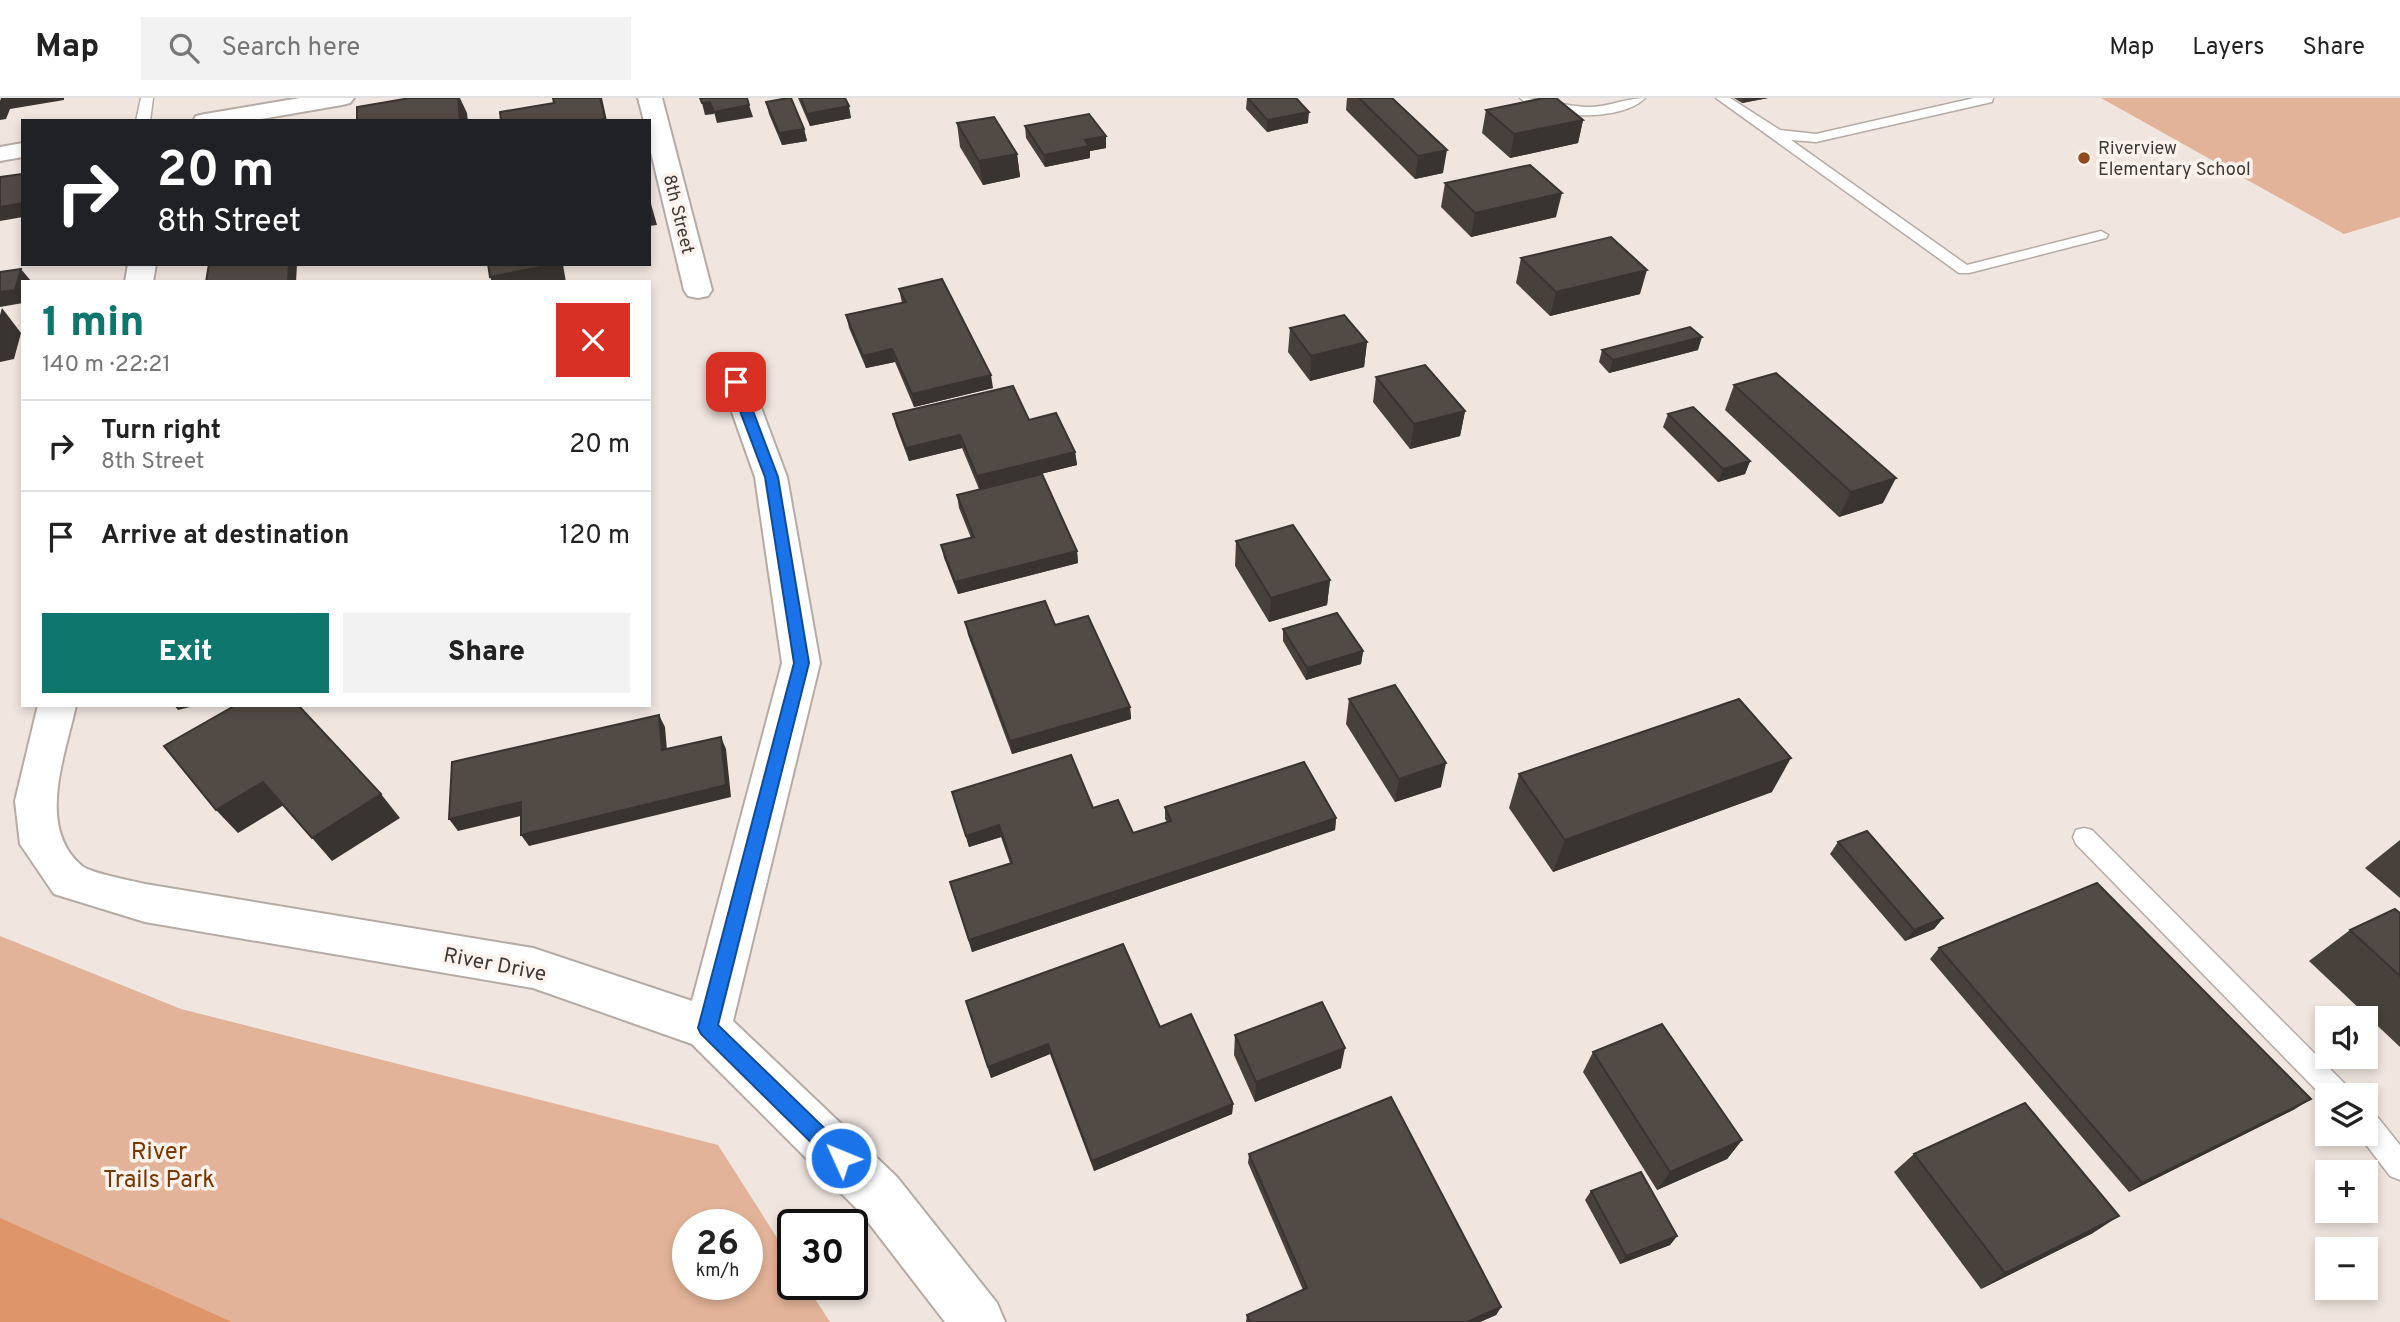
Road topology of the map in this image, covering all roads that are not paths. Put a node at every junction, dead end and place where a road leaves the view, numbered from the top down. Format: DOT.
graph roads {
  1 [pos="147,98"];
  2 [pos="342,98"];
  3 [pos="650,98"];
  4 [pos="1526,98"];
  5 [pos="1639,98"];
  6 [pos="1722,98"];
  7 [pos="1987,99"];
  8 [pos="143,119"];
  9 [pos="217,119"];
  10 [pos="1768,131"];
  11 [pos="21,150"];
  12 [pos="0,154"];
  13 [pos="2101,234"];
  14 [pos="698,290"];
  15 [pos="736,382"];
  16 [pos="57,707"];
  17 [pos="2084,837"];
  18 [pos="708,1028"];
  19 [pos="2326,1083"];
  20 [pos="2378,1138"];
  21 [pos="2400,1167"];
  22 [pos="978,1322"];
  1 -- 8 [label="lane"];
  2 -- 9 [label="street"];
  3 -- 14 [label="street, 8th Street"];
  4 -- 5 [label="lane"];
  6 -- 10 [label="lane"];
  7 -- 10 [label="lane"];
  10 -- 13 [label="lane"];
  11 -- 12 [label="street"];
  15 -- 18 [label="street"];
  16 -- 18 [label="street, River Drive"];
  17 -- 19 [label="lane"];
  18 -- 22 [label="street, River Drive"];
  20 -- 21 [label="lane"];
}
